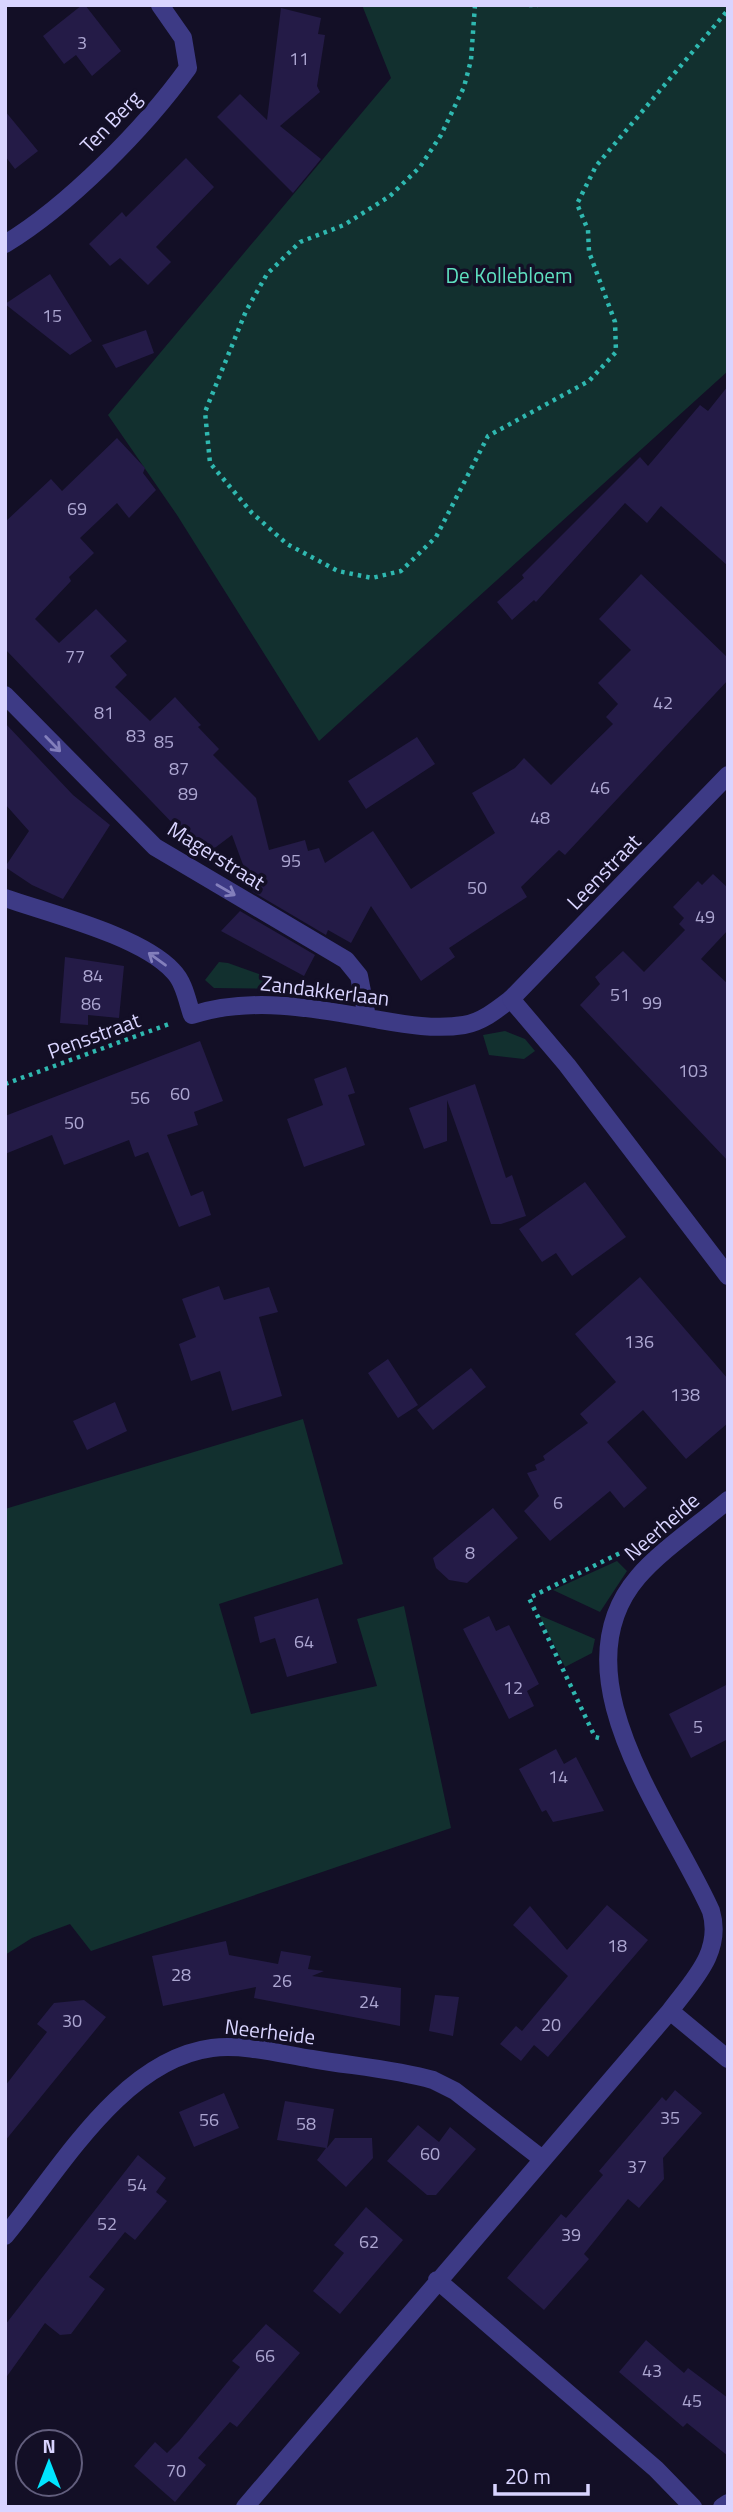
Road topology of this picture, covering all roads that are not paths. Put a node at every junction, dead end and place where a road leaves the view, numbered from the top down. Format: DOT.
graph roads {
  1 [pos="160,5"];
  2 [pos="5,244"];
  3 [pos="5,695"];
  4 [pos="728,775"];
  5 [pos="5,898"];
  6 [pos="512,999"];
  7 [pos="368,1017"];
  8 [pos="728,1276"];
  9 [pos="728,1500"];
  10 [pos="670,2011"];
  11 [pos="728,2059"];
  12 [pos="541,2158"];
  13 [pos="5,2236"];
  14 [pos="437,2280"];
  15 [pos="728,2503"];
  16 [pos="245,2507"];
  17 [pos="693,2507"];
  18 [pos="722,2507"];
  1 -- 2 [label="street, Ten Berg"];
  3 -- 7 [label="street, Magerstraat, one-way"];
  4 -- 6 [label="street, Leenstraat"];
  7 -- 5 [label="street, Zandakkerlaan, one-way"];
  6 -- 7 [label="street, Zandakkerlaan"];
  6 -- 8 [label="street"];
  9 -- 10 [label="street, Neerheide"];
  10 -- 11 [label="street"];
  10 -- 12 [label="street, Neerheide"];
  12 -- 13 [label="street, Neerheide"];
  12 -- 14 [label="street, Neerheide"];
  14 -- 16 [label="street, Neerheide"];
  14 -- 17 [label="street"];
  15 -- 18 [label="street"];
}
